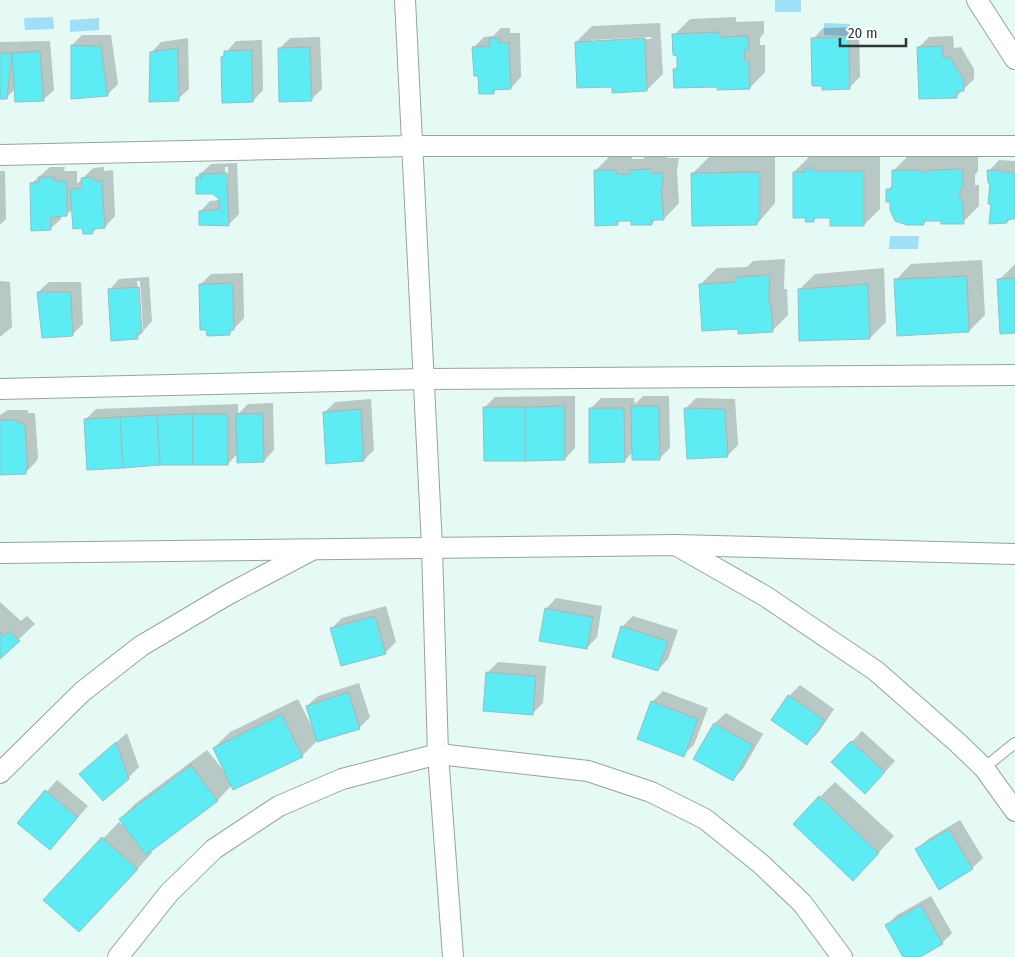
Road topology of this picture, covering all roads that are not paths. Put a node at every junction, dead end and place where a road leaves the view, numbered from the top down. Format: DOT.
graph roads {
  1 [pos="405,0"];
  2 [pos="977,0"];
  3 [pos="1015,59"];
  4 [pos="412,146"];
  5 [pos="1015,146"];
  6 [pos="0,155"];
  7 [pos="1015,375"];
  8 [pos="424,379"];
  9 [pos="0,389"];
  10 [pos="677,545"];
  11 [pos="432,547"];
  12 [pos="316,548"];
  13 [pos="0,553"];
  14 [pos="1015,554"];
  15 [pos="1015,743"];
  16 [pos="438,754"];
  17 [pos="984,768"];
  18 [pos="0,773"];
  19 [pos="1015,811"];
  20 [pos="118,957"];
  21 [pos="453,957"];
  22 [pos="842,957"];
  1 -- 4 [label="street"];
  2 -- 3 [label="street"];
  4 -- 5 [label="street"];
  4 -- 6 [label="street"];
  4 -- 8 [label="street"];
  7 -- 8 [label="street"];
  8 -- 9 [label="street"];
  8 -- 11 [label="street"];
  10 -- 11 [label="street"];
  10 -- 14 [label="street"];
  10 -- 17 [label="street"];
  11 -- 12 [label="street"];
  11 -- 16 [label="street"];
  12 -- 13 [label="street"];
  12 -- 18 [label="street"];
  15 -- 17 [label="lane"];
  16 -- 20 [label="street"];
  16 -- 21 [label="street"];
  16 -- 22 [label="street"];
  17 -- 19 [label="street"];
}
